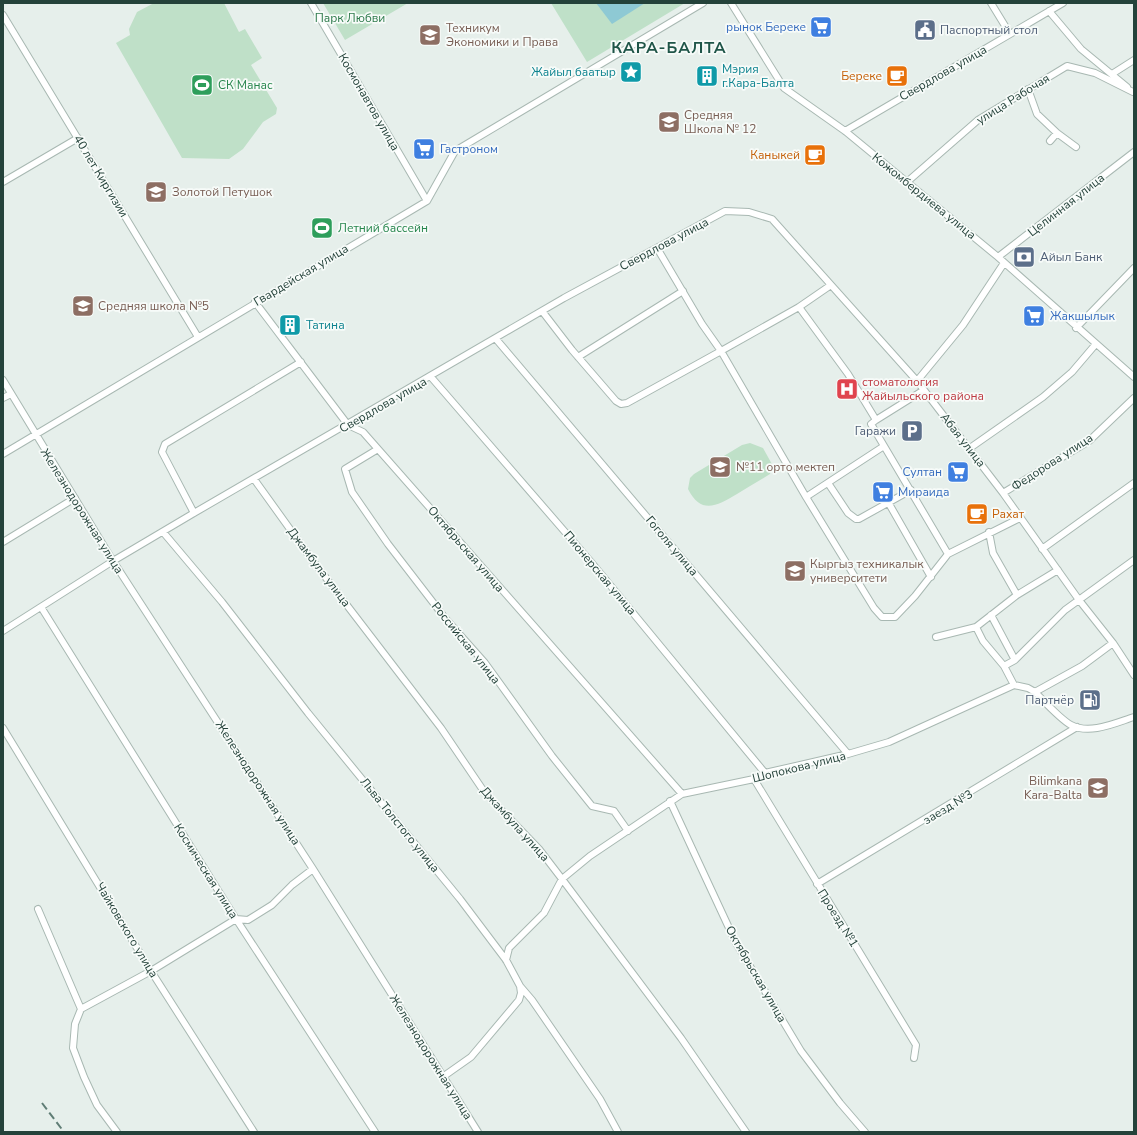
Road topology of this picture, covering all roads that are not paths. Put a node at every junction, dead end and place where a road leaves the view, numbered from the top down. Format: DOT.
graph roads {
  1 [pos="311,3"];
  2 [pos="703,3"];
  3 [pos="731,3"];
  4 [pos="991,3"];
  5 [pos="1063,3"];
  6 [pos="1049,11"];
  7 [pos="3,15"];
  8 [pos="1010,34"];
  9 [pos="1134,60"];
  10 [pos="1112,74"];
  11 [pos="1028,89"];
  12 [pos="1133,92"];
  13 [pos="845,132"];
  14 [pos="1057,133"];
  15 [pos="78,138"];
  16 [pos="1050,141"];
  17 [pos="1076,147"];
  18 [pos="1134,152"];
  19 [pos="3,182"];
  20 [pos="907,182"];
  21 [pos="427,200"];
  22 [pos="772,219"];
  23 [pos="658,248"];
  24 [pos="998,257"];
  25 [pos="1004,263"];
  26 [pos="1134,268"];
  27 [pos="831,285"];
  28 [pos="683,291"];
  29 [pos="255,302"];
  30 [pos="798,307"];
  31 [pos="542,312"];
  32 [pos="1076,328"];
  33 [pos="198,337"];
  34 [pos="496,339"];
  35 [pos="1095,345"];
  36 [pos="721,351"];
  37 [pos="578,357"];
  38 [pos="301,362"];
  39 [pos="431,377"];
  40 [pos="1134,377"];
  41 [pos="3,380"];
  42 [pos="917,381"];
  43 [pos="924,390"];
  44 [pos="11,394"];
  45 [pos="3,398"];
  46 [pos="1134,398"];
  47 [pos="876,420"];
  48 [pos="348,425"];
  49 [pos="36,435"];
  50 [pos="884,446"];
  51 [pos="970,448"];
  52 [pos="378,449"];
  53 [pos="3,454"];
  54 [pos="254,479"];
  55 [pos="828,483"];
  56 [pos="1134,483"];
  57 [pos="911,490"];
  58 [pos="1003,493"];
  59 [pos="806,497"];
  60 [pos="75,498"];
  61 [pos="888,502"];
  62 [pos="194,513"];
  63 [pos="1020,518"];
  64 [pos="163,532"];
  65 [pos="989,532"];
  66 [pos="3,542"];
  67 [pos="1042,549"];
  68 [pos="948,554"];
  69 [pos="1134,560"];
  70 [pos="113,561"];
  71 [pos="1058,570"];
  72 [pos="931,577"];
  73 [pos="1017,596"];
  74 [pos="1079,600"];
  75 [pos="41,607"];
  76 [pos="990,615"];
  77 [pos="976,627"];
  78 [pos="3,631"];
  79 [pos="936,637"];
  80 [pos="1113,643"];
  81 [pos="1015,660"];
  82 [pos="1004,666"];
  83 [pos="1134,675"];
  84 [pos="1014,685"];
  85 [pos="1035,692"];
  86 [pos="1134,717"];
  87 [pos="1077,727"];
  88 [pos="3,728"];
  89 [pos="848,754"];
  90 [pos="766,773"];
  91 [pos="754,779"];
  92 [pos="682,794"];
  93 [pos="670,801"];
  94 [pos="628,830"];
  95 [pos="313,869"];
  96 [pos="562,878"];
  97 [pos="818,884"];
  98 [pos="38,909"];
  99 [pos="236,919"];
  100 [pos="506,960"];
  101 [pos="151,971"];
  102 [pos="520,986"];
  103 [pos="82,1009"];
  104 [pos="914,1058"];
  105 [pos="444,1076"];
  106 [pos="117,1132"];
  107 [pos="254,1132"];
  108 [pos="375,1132"];
  109 [pos="478,1132"];
  110 [pos="618,1132"];
  111 [pos="746,1132"];
  112 [pos="865,1132"];
  1 -- 21 [label="street, Космонавтов улица"];
  2 -- 21 [label="street, Гвардейская улица"];
  3 -- 13 [label="street, Кожомбердиева улица"];
  4 -- 8 [label="street"];
  5 -- 6 [label="street, Свердлова улица"];
  6 -- 8 [label="street, Свердлова улица"];
  6 -- 10 [label="street"];
  7 -- 15 [label="street, 40 лет Киргизии"];
  8 -- 13 [label="street, Свердлова улица"];
  9 -- 10 [label="street"];
  10 -- 12 [label="street"];
  11 -- 12 [label="street, улица Рабочая"];
  11 -- 14 [label="street"];
  11 -- 20 [label="street, улица Рабочая"];
  13 -- 20 [label="street, Кожомбердиева улица"];
  14 -- 16 [label="street"];
  14 -- 17 [label="street"];
  15 -- 19 [label="street"];
  15 -- 33 [label="street, 40 лет Киргизии"];
  18 -- 24 [label="street, Целинная улица"];
  20 -- 24 [label="street, Кожомбердиева улица"];
  21 -- 29 [label="street, Гвардейская улица"];
  22 -- 23 [label="street, Свердлова улица"];
  22 -- 27 [label="street, Абая улица"];
  23 -- 28 [label="street"];
  23 -- 31 [label="street, Свердлова улица"];
  24 -- 25 [label="street, Кожомбердиева улица"];
  25 -- 32 [label="street, Кожомбердиева улица"];
  25 -- 42 [label="street"];
  26 -- 32 [label="street"];
  27 -- 30 [label="street"];
  27 -- 42 [label="street, Абая улица"];
  28 -- 36 [label="street"];
  28 -- 37 [label="street"];
  29 -- 33 [label="street, Гвардейская улица"];
  29 -- 38 [label="street, Октябрьская улица"];
  30 -- 36 [label="street"];
  30 -- 47 [label="street"];
  31 -- 34 [label="street, Свердлова улица"];
  31 -- 37 [label="street"];
  32 -- 35 [label="street, Кожомбердиева улица"];
  33 -- 49 [label="street, Гвардейская улица"];
  34 -- 39 [label="street, Свердлова улица"];
  34 -- 89 [label="street, Гоголя улица"];
  35 -- 40 [label="street, Кожомбердиева улица"];
  35 -- 51 [label="street"];
  36 -- 37 [label="street"];
  36 -- 59 [label="street"];
  38 -- 48 [label="street, Октябрьская улица"];
  38 -- 62 [label="street"];
  39 -- 48 [label="street, Свердлова улица"];
  39 -- 90 [label="street, Пионерская улица"];
  41 -- 44 [label="street, Железнодорожная улица"];
  42 -- 43 [label="street, Абая улица"];
  43 -- 47 [label="street"];
  43 -- 51 [label="street, Абая улица"];
  44 -- 45 [label="street"];
  44 -- 49 [label="street, Железнодорожная улица"];
  46 -- 58 [label="street, Федорова улица"];
  47 -- 50 [label="street"];
  48 -- 52 [label="street, Октябрьская улица"];
  48 -- 54 [label="street, Свердлова улица"];
  49 -- 53 [label="street, Гвардейская улица"];
  49 -- 60 [label="street, Железнодорожная улица"];
  50 -- 55 [label="street"];
  50 -- 57 [label="street"];
  51 -- 58 [label="street, Абая улица"];
  52 -- 92 [label="street, Октябрьская улица"];
  52 -- 94 [label="street, Российская улица"];
  54 -- 62 [label="street, Свердлова улица"];
  54 -- 96 [label="street, Джамбула улица"];
  55 -- 59 [label="street"];
  55 -- 61 [label="street"];
  56 -- 67 [label="street"];
  57 -- 61 [label="street"];
  57 -- 68 [label="street"];
  58 -- 63 [label="street, Абая улица"];
  59 -- 72 [label="street"];
  60 -- 66 [label="street"];
  60 -- 70 [label="street, Железнодорожная улица"];
  61 -- 72 [label="street"];
  62 -- 64 [label="street, Свердлова улица"];
  63 -- 65 [label="street"];
  63 -- 67 [label="street, Абая улица"];
  64 -- 70 [label="street, Свердлова улица"];
  64 -- 100 [label="street, Льва Толстого улица"];
  65 -- 68 [label="street"];
  65 -- 73 [label="street"];
  67 -- 71 [label="street, Абая улица"];
  68 -- 72 [label="street"];
  69 -- 74 [label="street"];
  70 -- 75 [label="street, Свердлова улица"];
  70 -- 95 [label="street, Железнодорожная улица"];
  71 -- 73 [label="street"];
  71 -- 74 [label="street, Абая улица"];
  73 -- 76 [label="street"];
  74 -- 80 [label="street, Абая улица"];
  74 -- 81 [label="street"];
  75 -- 78 [label="street, Свердлова улица"];
  75 -- 99 [label="street, Космическая улица"];
  76 -- 77 [label="street"];
  76 -- 81 [label="street"];
  77 -- 79 [label="street"];
  77 -- 82 [label="street"];
  80 -- 83 [label="street, Абая улица"];
  80 -- 85 [label="street"];
  81 -- 82 [label="street"];
  82 -- 84 [label="street"];
  84 -- 85 [label="street"];
  84 -- 89 [label="street, Шопокова улица"];
  85 -- 87 [label="street"];
  86 -- 87 [label="street"];
  87 -- 97 [label="street, заезд №3"];
  88 -- 101 [label="street, Чайковского улица"];
  89 -- 90 [label="street, Шопокова улица"];
  90 -- 91 [label="street, Шопокова улица"];
  91 -- 92 [label="street, Шопокова улица"];
  91 -- 97 [label="street, Проезд №1"];
  92 -- 93 [label="street, Шопокова улица"];
  93 -- 94 [label="street, Шопокова улица"];
  93 -- 112 [label="street, Октябрьская улица"];
  94 -- 96 [label="street, Шопокова улица"];
  95 -- 99 [label="street"];
  95 -- 105 [label="street, Железнодорожная улица"];
  96 -- 100 [label="street, Шопокова улица"];
  96 -- 111 [label="street, Джамбула улица"];
  97 -- 104 [label="street, Проезд №1"];
  98 -- 103 [label="street"];
  99 -- 101 [label="street"];
  99 -- 108 [label="street, Космическая улица"];
  100 -- 102 [label="street, Льва Толстого улица"];
  101 -- 103 [label="street"];
  101 -- 107 [label="street, Чайковского улица"];
  102 -- 105 [label="street"];
  102 -- 110 [label="street, Льва Толстого улица"];
  103 -- 106 [label="street"];
  105 -- 109 [label="street, Железнодорожная улица"];
}
